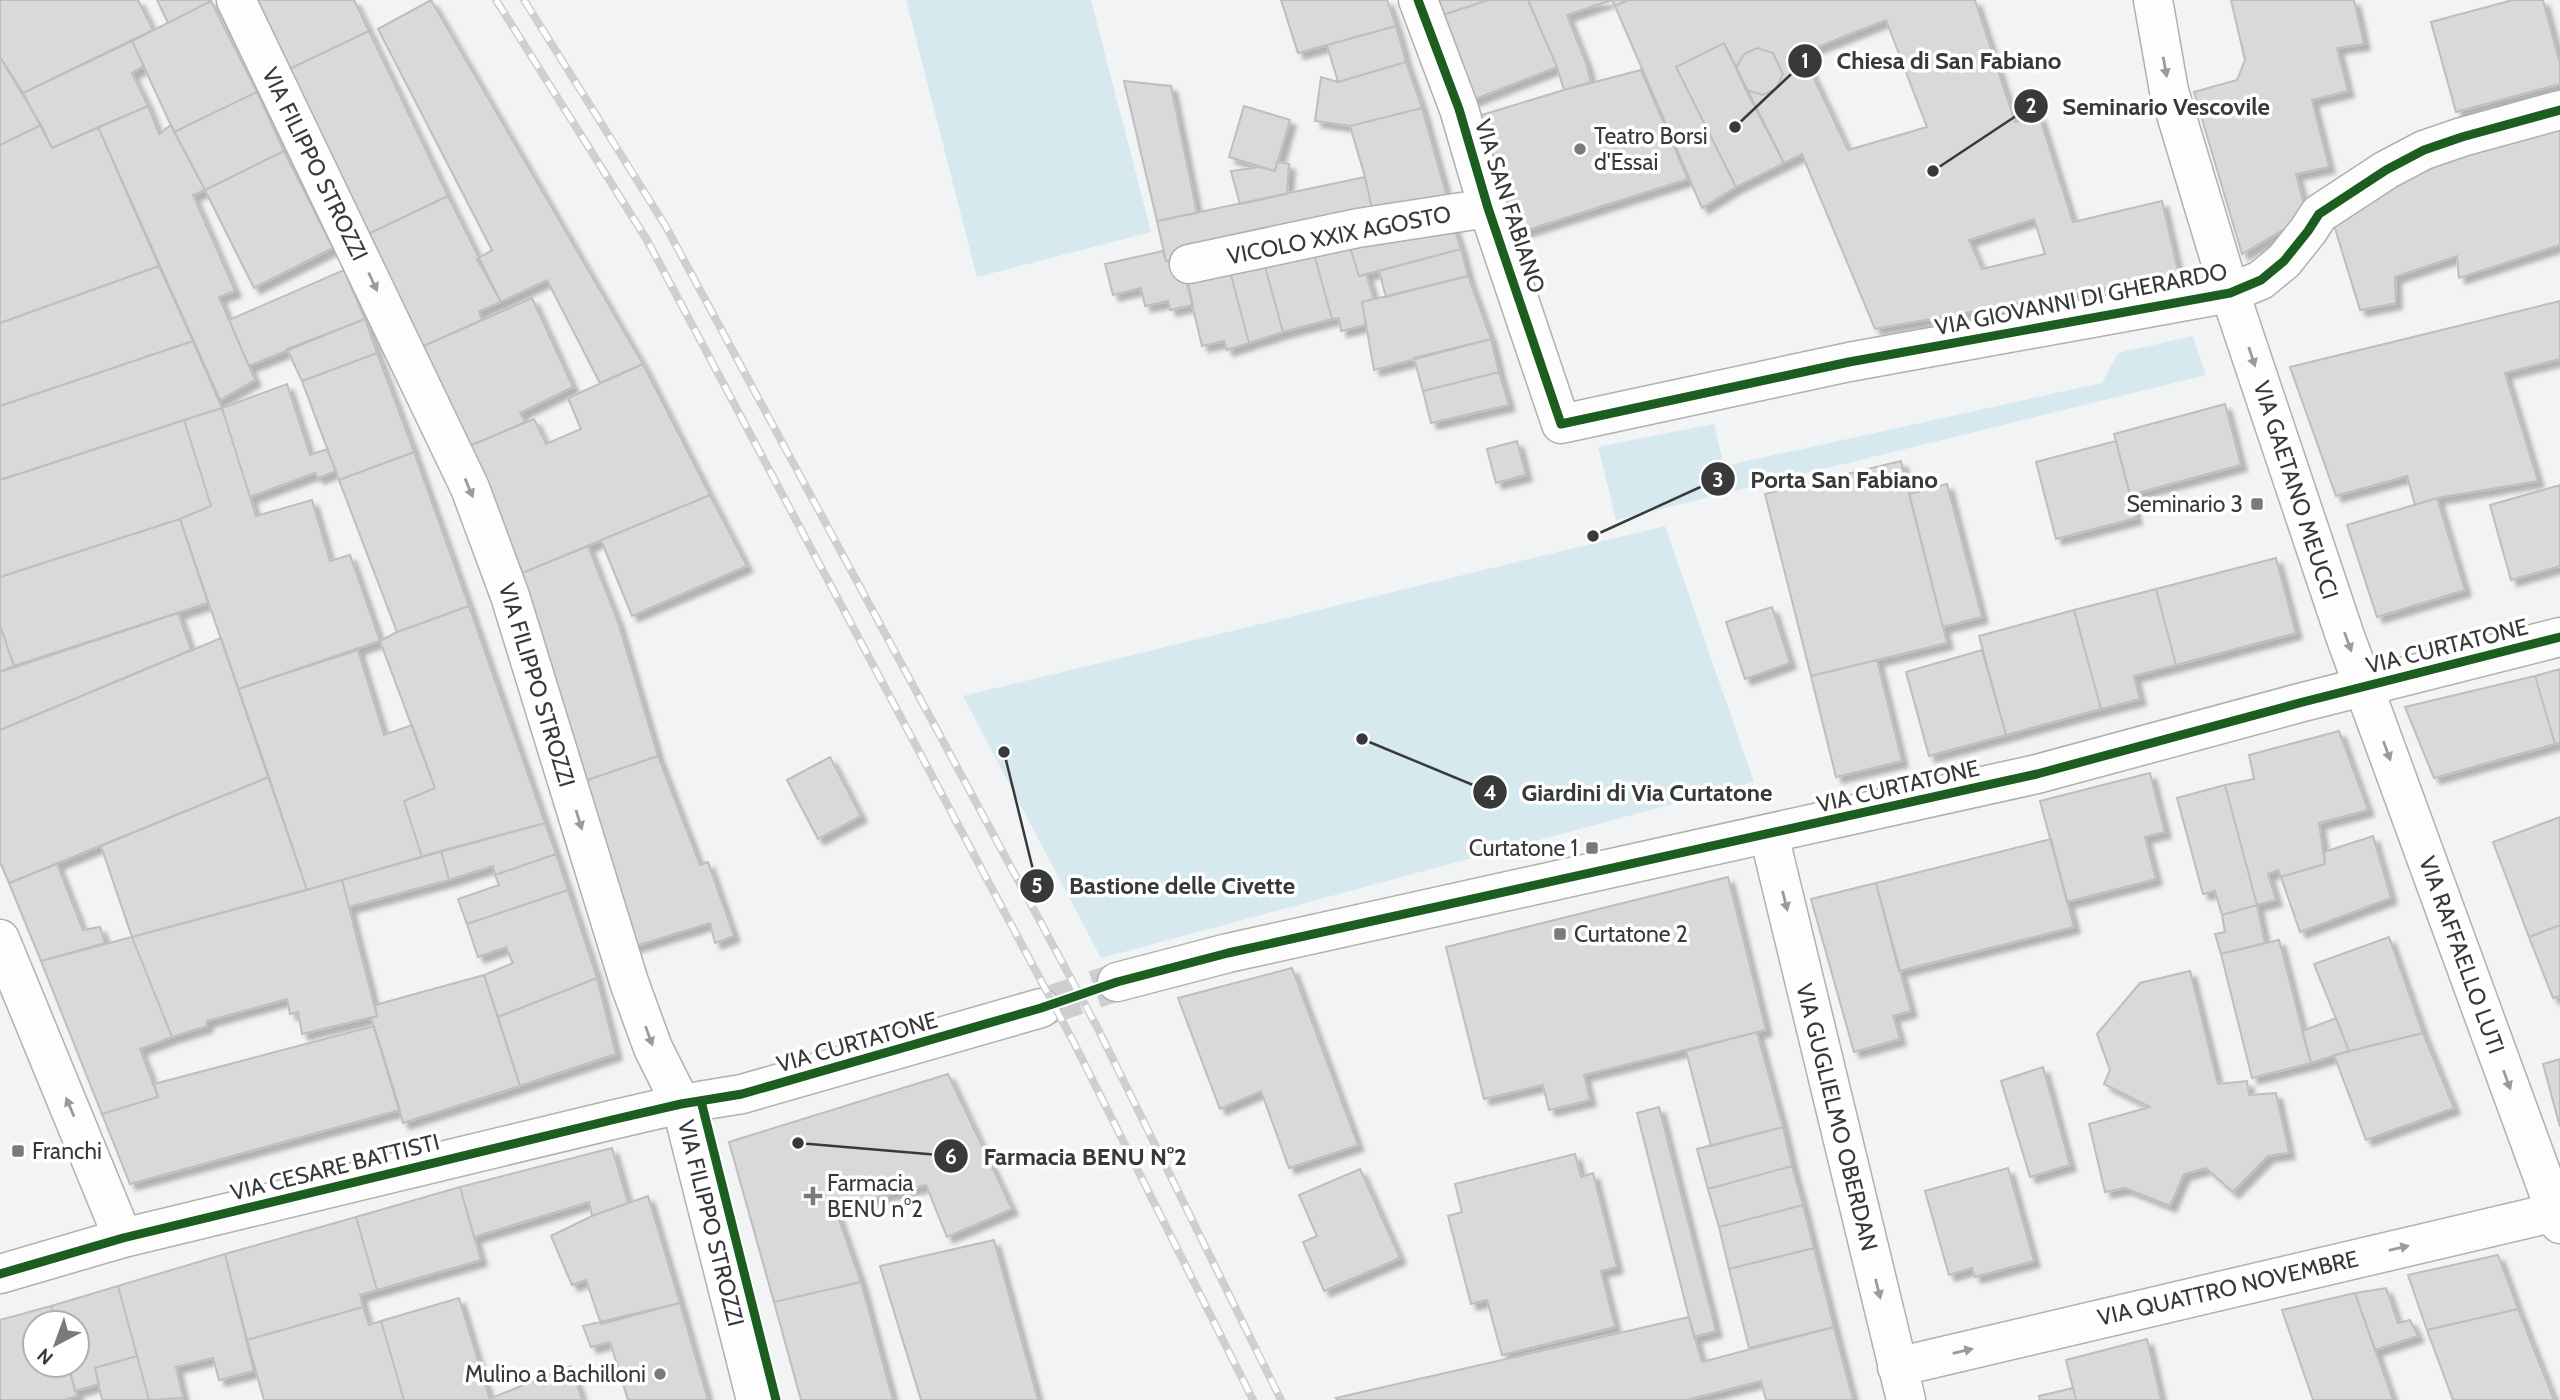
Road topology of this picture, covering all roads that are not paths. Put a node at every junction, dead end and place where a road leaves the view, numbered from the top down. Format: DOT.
graph roads {
  1 [pos="236,0"];
  2 [pos="1418,0"];
  3 [pos="2153,0"];
  4 [pos="2560,110"];
  5 [pos="1488,208"];
  6 [pos="1189,264"];
  7 [pos="2230,293"];
  8 [pos="1561,424"];
  9 [pos="2560,637"];
  10 [pos="2364,687"];
  11 [pos="1769,835"];
  12 [pos="0,939"];
  13 [pos="1117,982"];
  14 [pos="1041,1008"];
  15 [pos="681,1104"];
  16 [pos="2559,1216"];
  17 [pos="123,1238"];
  18 [pos="0,1274"];
  19 [pos="1901,1383"];
  20 [pos="757,1400"];
  1 -- 15 [label="street, VIA FILIPPO STROZZI, one-way"];
  2 -- 5 [label="street, VIA SAN FABIANO"];
  3 -- 7 [label="street, VIA GAETANO MEUCCI, one-way"];
  4 -- 7 [label="street, VIA GIOVANNI DI GHERARDO"];
  5 -- 6 [label="street, VICOLO XXIX AGOSTO"];
  5 -- 8 [label="street, VIA SAN FABIANO"];
  7 -- 8 [label="street, VIA GIOVANNI DI GHERARDO"];
  7 -- 10 [label="street, VIA GAETANO MEUCCI, one-way"];
  9 -- 10 [label="street, VIA CURTATONE"];
  10 -- 11 [label="street, VIA CURTATONE"];
  10 -- 16 [label="street, VIA RAFFAELLO LUTI, one-way"];
  11 -- 13 [label="street, VIA CURTATONE"];
  11 -- 19 [label="street, VIA GUGLIELMO OBERDAN, one-way"];
  17 -- 12 [label="street, one-way"];
  14 -- 15 [label="street, VIA CURTATONE"];
  15 -- 17 [label="street, VIA CESARE BATTISTI"];
  15 -- 20 [label="street, VIA FILIPPO STROZZI"];
  19 -- 16 [label="street, VIA QUATTRO NOVEMBRE, one-way"];
  17 -- 18 [label="street, VIA CESARE BATTISTI"];
}
